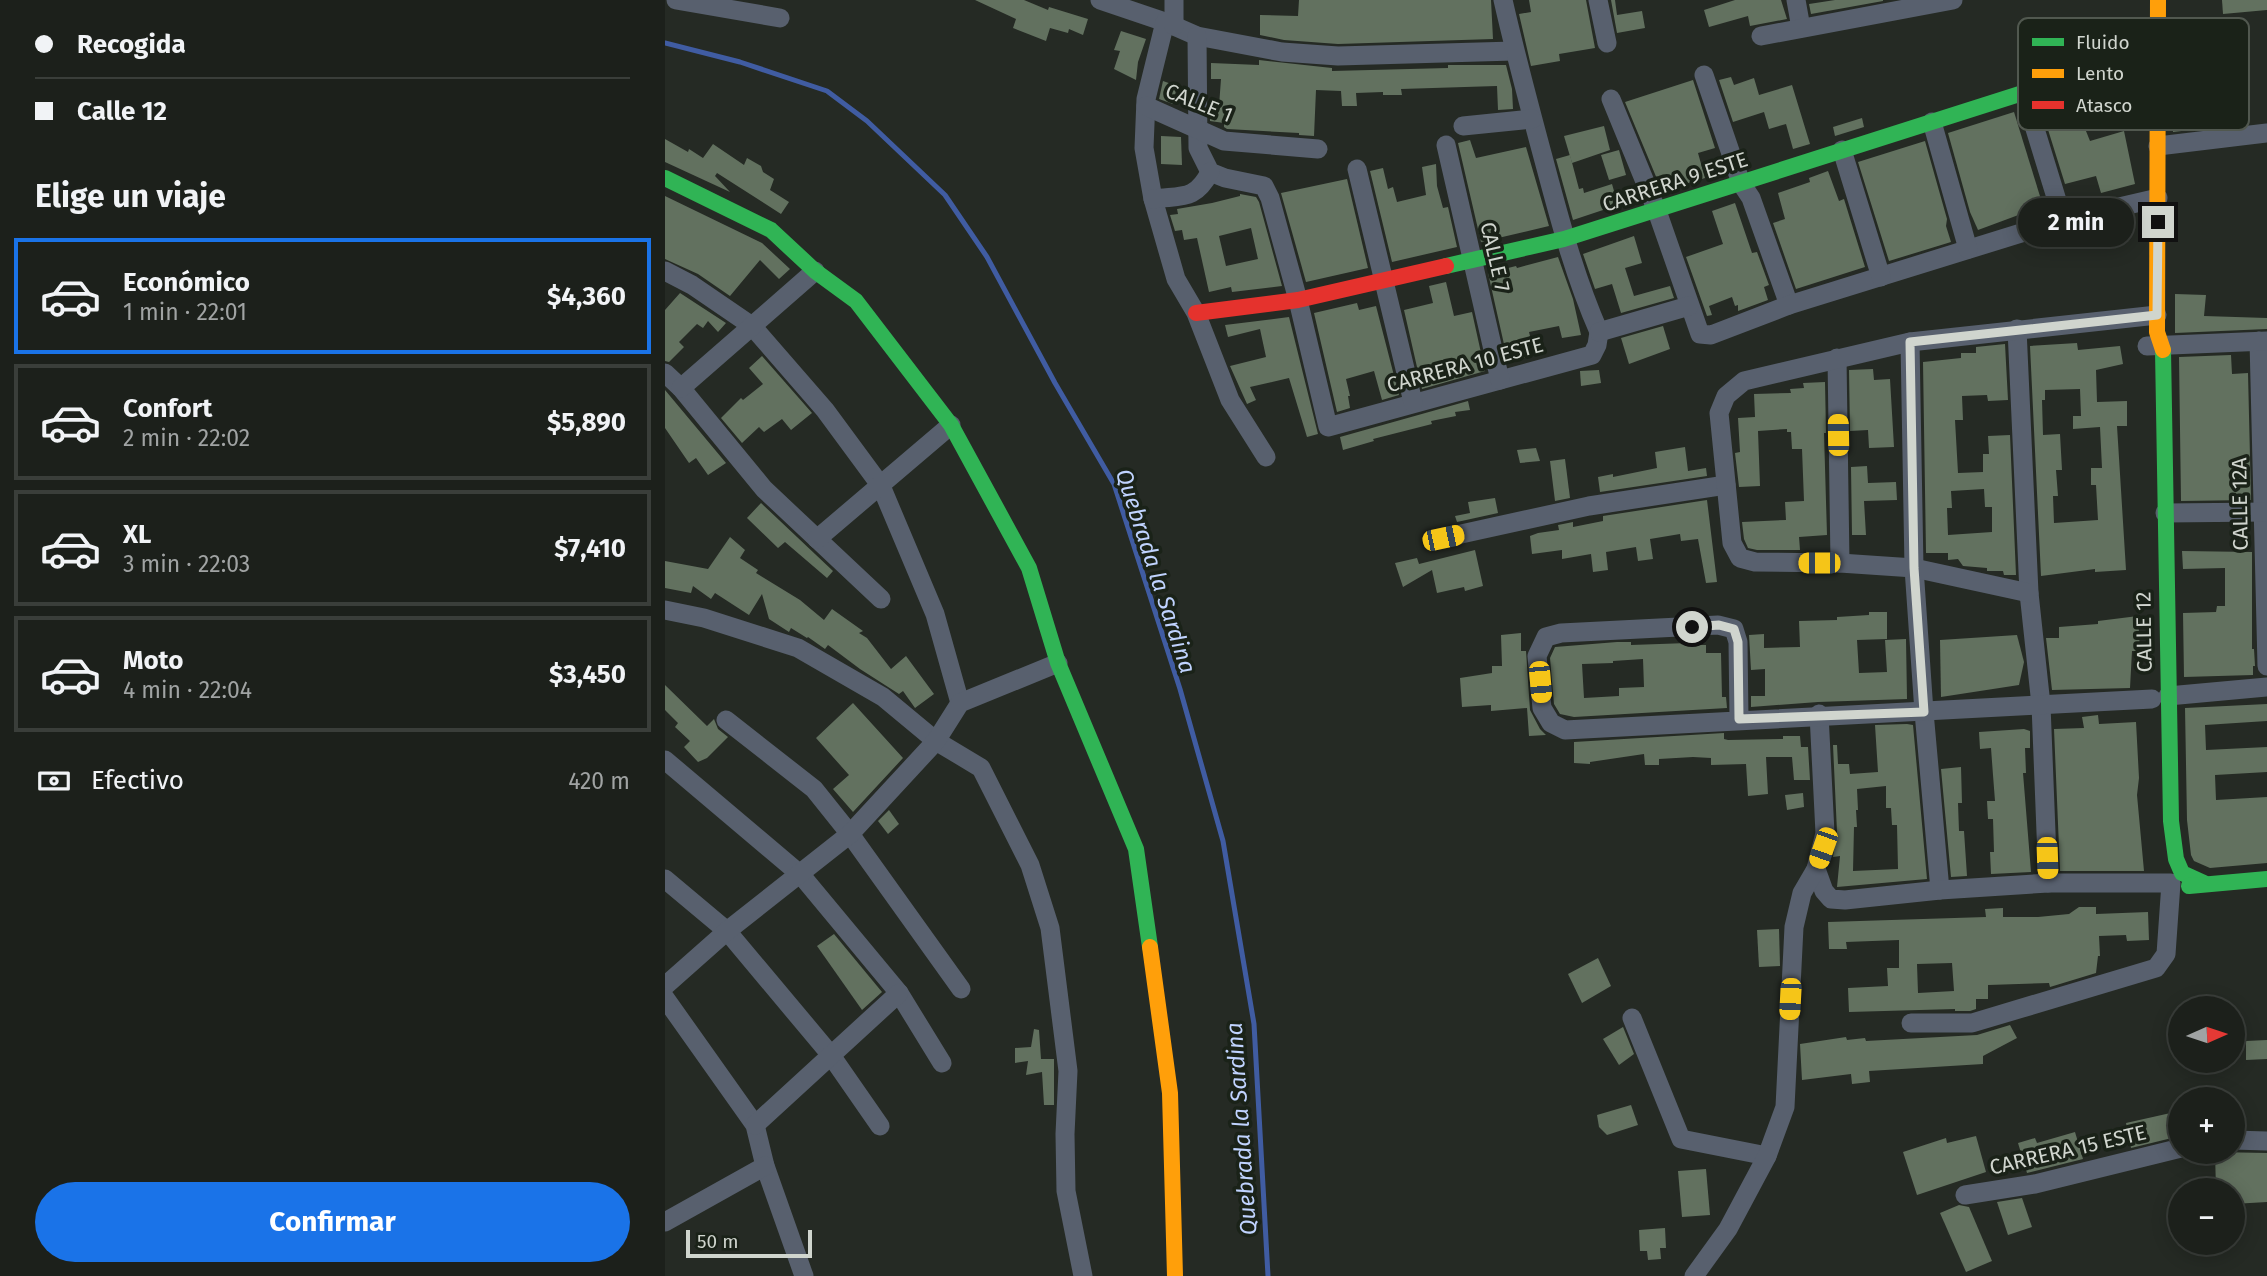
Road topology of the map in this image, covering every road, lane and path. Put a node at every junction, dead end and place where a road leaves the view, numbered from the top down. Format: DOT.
graph roads {
  1 [pos="676,0"];
  2 [pos="1100,0"];
  3 [pos="1174,0"];
  4 [pos="1503,0"];
  5 [pos="1598,0"];
  6 [pos="1796,0"];
  7 [pos="1953,0"];
  8 [pos="2158,0"];
  9 [pos="780,18"];
  10 [pos="2158,18"];
  11 [pos="1169,24"];
  12 [pos="1801,28"];
  13 [pos="1197,36"];
  14 [pos="1761,36"];
  15 [pos="1607,43"];
  16 [pos="1514,51"];
  17 [pos="1704,75"];
  18 [pos="2018,95"];
  19 [pos="1611,99"];
  20 [pos="1146,106"];
  21 [pos="1532,117"];
  22 [pos="1932,122"];
  23 [pos="1463,125"];
  24 [pos="1197,129"];
  25 [pos="2035,130"];
  26 [pos="2158,130"];
  27 [pos="2267,132"];
  28 [pos="1446,145"];
  29 [pos="2158,146"];
  30 [pos="1318,149"];
  31 [pos="1842,150"];
  32 [pos="1357,169"];
  33 [pos="1210,172"];
  34 [pos="665,178"];
  35 [pos="1741,183"];
  36 [pos="2158,198"];
  37 [pos="1153,199"];
  38 [pos="1657,211"];
  39 [pos="2063,220"];
  40 [pos="1564,239"];
  41 [pos="1968,249"];
  42 [pos="1473,260"];
  43 [pos="665,271"];
  44 [pos="815,271"];
  45 [pos="1881,277"];
  46 [pos="1384,281"];
  47 [pos="1298,300"];
  48 [pos="1789,305"];
  49 [pos="1689,306"];
  50 [pos="1196,313"];
  51 [pos="752,326"];
  52 [pos="2017,329"];
  53 [pos="1599,332"];
  54 [pos="2156,334"];
  55 [pos="2263,341"];
  56 [pos="1910,342"];
  57 [pos="1837,358"];
  58 [pos="2147,372"];
  59 [pos="665,373"];
  60 [pos="1500,380"];
  61 [pos="681,388"];
  62 [pos="1413,402"];
  63 [pos="951,425"];
  64 [pos="1266,457"];
  65 [pos="1726,485"];
  66 [pos="881,486"];
  67 [pos="2265,512"];
  68 [pos="2165,513"];
  69 [pos="1443,538"];
  70 [pos="817,539"];
  71 [pos="1840,563"];
  72 [pos="1914,568"];
  73 [pos="2029,593"];
  74 [pos="881,599"];
  75 [pos="665,610"];
  76 [pos="1058,663"];
  77 [pos="2267,666"];
  78 [pos="2267,687"];
  79 [pos="2157,694"];
  80 [pos="960,704"];
  81 [pos="2041,705"];
  82 [pos="1924,712"];
  83 [pos="1819,714"];
  84 [pos="1739,719"];
  85 [pos="726,720"];
  86 [pos="936,741"];
  87 [pos="665,760"];
  88 [pos="850,834"];
  89 [pos="1816,869"];
  90 [pos="801,875"];
  91 [pos="665,879"];
  92 [pos="2267,879"];
  93 [pos="2048,883"];
  94 [pos="2171,883"];
  95 [pos="2204,883"];
  96 [pos="1940,890"];
  97 [pos="727,931"];
  98 [pos="665,986"];
  99 [pos="961,989"];
  100 [pos="899,993"];
  101 [pos="665,998"];
  102 [pos="1632,1018"];
  103 [pos="1911,1023"];
  104 [pos="830,1054"];
  105 [pos="942,1063"];
  106 [pos="755,1125"];
  107 [pos="880,1126"];
  108 [pos="2245,1140"];
  109 [pos="2267,1141"];
  110 [pos="2168,1151"];
  111 [pos="1767,1156"];
  112 [pos="765,1166"];
  113 [pos="1965,1195"];
  114 [pos="665,1222"];
  115 [pos="804,1276"];
  116 [pos="1083,1276"];
  117 [pos="1175,1276"];
  118 [pos="1695,1276"];
  1 -- 9 [label="street"];
  2 -- 11 [label="street"];
  3 -- 11 [label="street"];
  4 -- 16 [label="street"];
  5 -- 15 [label="street"];
  6 -- 12 [label="street"];
  7 -- 12 [label="street"];
  8 -- 10 [label="street, CALLE 12"];
  11 -- 13 [label="street"];
  11 -- 20 [label="street"];
  12 -- 14 [label="street"];
  13 -- 16 [label="street"];
  13 -- 24 [label="street"];
  16 -- 21 [label="street"];
  17 -- 35 [label="street"];
  18 -- 22 [label="street, CARRERA 9 ESTE"];
  19 -- 38 [label="street"];
  20 -- 24 [label="street, CALLE 1"];
  20 -- 37 [label="street"];
  21 -- 23 [label="street"];
  21 -- 40 [label="street"];
  22 -- 31 [label="street, CARRERA 9 ESTE"];
  22 -- 41 [label="street"];
  24 -- 30 [label="street, CALLE 1"];
  24 -- 33 [label="street"];
  25 -- 39 [label="street"];
  26 -- 29 [label="street, CALLE 12"];
  27 -- 29 [label="street"];
  28 -- 42 [label="street, CALLE 7"];
  29 -- 36 [label="street, CALLE 12"];
  31 -- 35 [label="street, CARRERA 9 ESTE"];
  31 -- 45 [label="street"];
  32 -- 46 [label="street"];
  33 -- 37 [label="street"];
  33 -- 47 [label="street"];
  34 -- 44 [label="street"];
  35 -- 38 [label="street, CARRERA 9 ESTE"];
  35 -- 48 [label="street"];
  36 -- 39 [label="street"];
  36 -- 54 [label="street, CALLE 12"];
  37 -- 50 [label="street"];
  38 -- 40 [label="street, CARRERA 9 ESTE"];
  38 -- 49 [label="street"];
  39 -- 41 [label="street"];
  40 -- 42 [label="street, CARRERA 9 ESTE"];
  40 -- 53 [label="street"];
  41 -- 45 [label="street"];
  42 -- 46 [label="street, CARRERA 9 ESTE"];
  42 -- 60 [label="street, CALLE 7"];
  43 -- 51 [label="street"];
  44 -- 51 [label="street"];
  44 -- 63 [label="street"];
  45 -- 48 [label="street"];
  46 -- 47 [label="street, CARRERA 9 ESTE"];
  46 -- 62 [label="street"];
  47 -- 50 [label="street, CARRERA 9 ESTE"];
  47 -- 62 [label="street, CARRERA 10 ESTE"];
  48 -- 49 [label="street"];
  49 -- 53 [label="street"];
  50 -- 64 [label="street"];
  51 -- 61 [label="street"];
  51 -- 66 [label="street"];
  52 -- 54 [label="street"];
  52 -- 56 [label="street"];
  52 -- 73 [label="street"];
  53 -- 60 [label="street, CARRERA 10 ESTE"];
  54 -- 55 [label="street"];
  54 -- 58 [label="street, CALLE 12"];
  54 -- 68 [label="street, CALLE 12"];
  55 -- 67 [label="street, CALLE 12A"];
  56 -- 57 [label="street"];
  56 -- 72 [label="street"];
  57 -- 65 [label="street"];
  57 -- 71 [label="street"];
  59 -- 61 [label="street"];
  60 -- 62 [label="street, CARRERA 10 ESTE"];
  61 -- 70 [label="street"];
  63 -- 66 [label="street"];
  63 -- 76 [label="street"];
  65 -- 69 [label="street"];
  65 -- 71 [label="street"];
  66 -- 70 [label="street"];
  66 -- 80 [label="street"];
  67 -- 68 [label="street"];
  67 -- 77 [label="street, CALLE 12A"];
  68 -- 79 [label="street, CALLE 12"];
  70 -- 74 [label="street"];
  71 -- 72 [label="street"];
  72 -- 73 [label="street"];
  72 -- 82 [label="street"];
  73 -- 81 [label="street"];
  75 -- 86 [label="street"];
  76 -- 80 [label="street"];
  76 -- 117 [label="street"];
  78 -- 79 [label="street"];
  79 -- 81 [label="street"];
  79 -- 94 [label="street, CALLE 12"];
  79 -- 95 [label="street, CALLE 12"];
  80 -- 86 [label="street"];
  81 -- 82 [label="street"];
  81 -- 93 [label="street"];
  82 -- 83 [label="street"];
  82 -- 96 [label="street"];
  83 -- 84 [label="street"];
  83 -- 89 [label="street"];
  84 -- 84 [label="street"];
  85 -- 88 [label="street"];
  86 -- 88 [label="street"];
  86 -- 116 [label="street"];
  87 -- 90 [label="street"];
  88 -- 90 [label="street"];
  88 -- 99 [label="street"];
  89 -- 96 [label="street"];
  89 -- 111 [label="street"];
  90 -- 97 [label="street"];
  90 -- 100 [label="street"];
  91 -- 97 [label="street"];
  92 -- 95 [label="street"];
  93 -- 94 [label="street"];
  93 -- 96 [label="street"];
  94 -- 95 [label="street"];
  94 -- 103 [label="street, CALLE 12"];
  97 -- 98 [label="street"];
  97 -- 104 [label="street"];
  100 -- 104 [label="street"];
  100 -- 105 [label="street"];
  101 -- 106 [label="street"];
  102 -- 111 [label="street"];
  104 -- 106 [label="street"];
  104 -- 107 [label="street"];
  106 -- 112 [label="street"];
  108 -- 109 [label="street"];
  110 -- 113 [label="street, CARRERA 15 ESTE"];
  111 -- 118 [label="street"];
  112 -- 114 [label="street"];
  112 -- 115 [label="street"];
}
